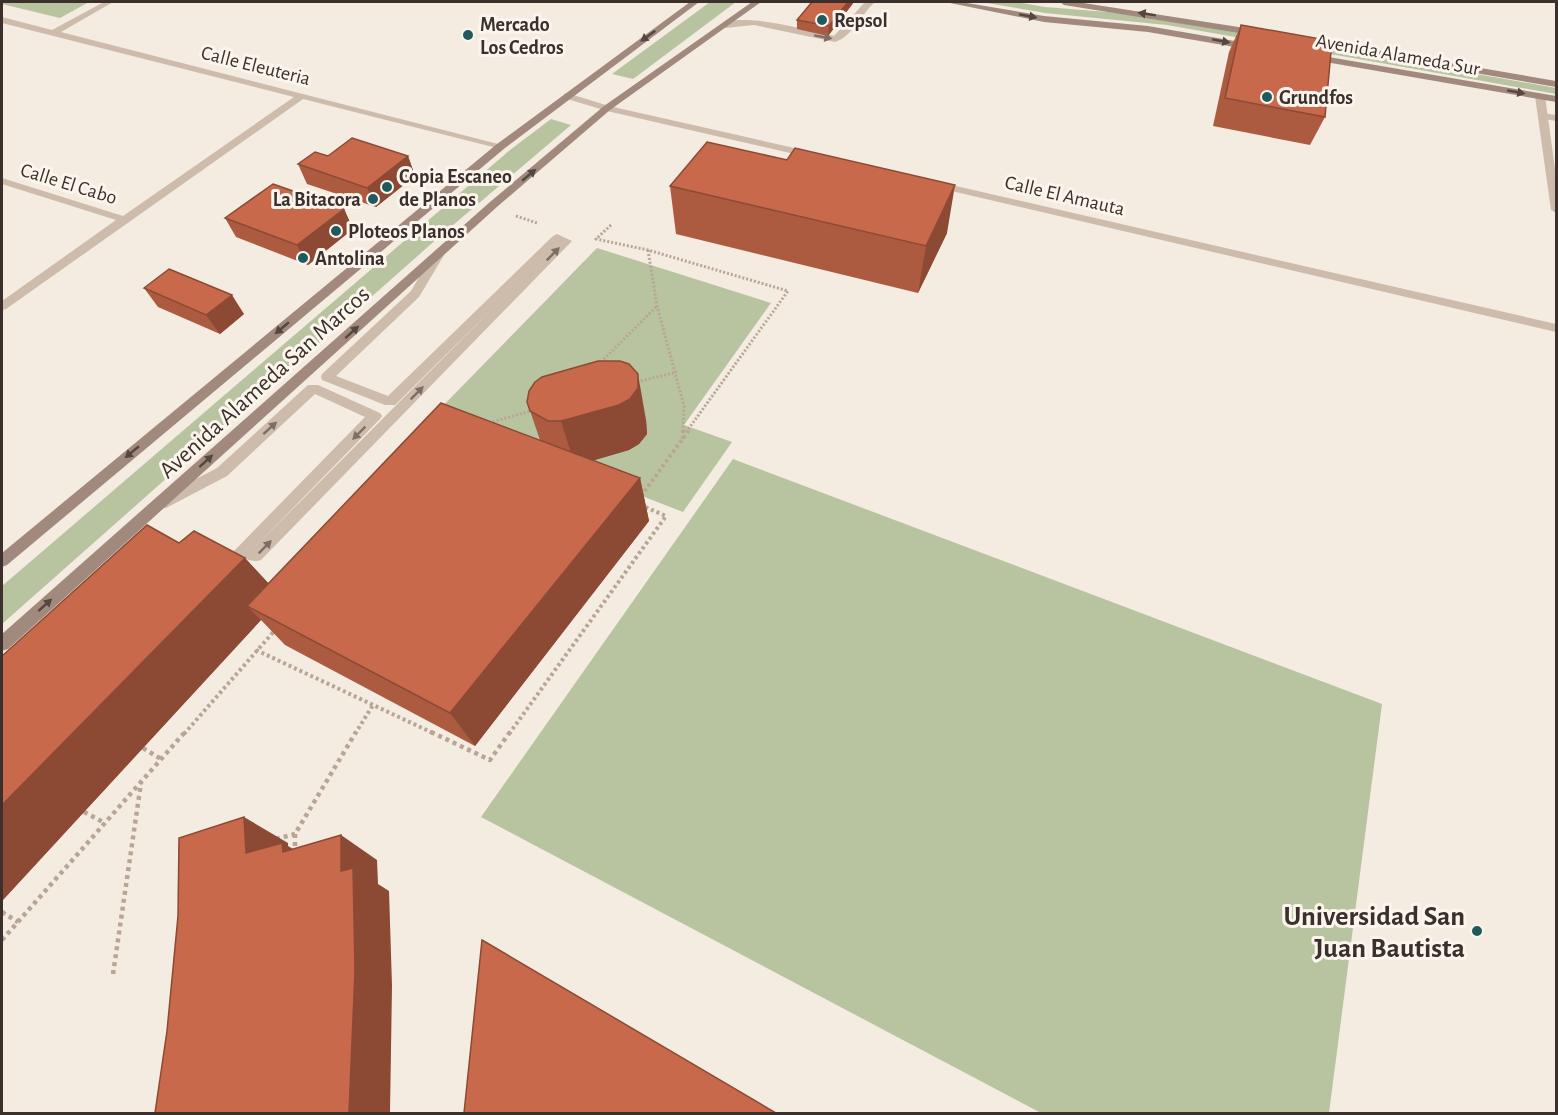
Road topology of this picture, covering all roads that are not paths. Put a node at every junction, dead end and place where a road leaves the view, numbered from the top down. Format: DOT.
graph roads {
  1 [pos="109,2"];
  2 [pos="695,2"];
  3 [pos="757,2"];
  4 [pos="871,2"];
  5 [pos="950,2"];
  6 [pos="1064,2"];
  7 [pos="848,10"];
  8 [pos="859,13"];
  9 [pos="2,20"];
  10 [pos="796,22"];
  11 [pos="725,25"];
  12 [pos="789,31"];
  13 [pos="53,33"];
  14 [pos="1267,34"];
  15 [pos="1301,40"];
  16 [pos="1263,49"];
  17 [pos="1298,55"];
  18 [pos="1557,84"];
  19 [pos="302,95"];
  20 [pos="567,96"];
  21 [pos="1540,96"];
  22 [pos="1557,99"];
  23 [pos="607,108"];
  24 [pos="1542,116"];
  25 [pos="1557,118"];
  26 [pos="501,146"];
  27 [pos="823,158"];
  28 [pos="1553,161"];
  29 [pos="2,181"];
  30 [pos="928,182"];
  31 [pos="1557,210"];
  32 [pos="126,219"];
  33 [pos="438,255"];
  34 [pos="2,306"];
  35 [pos="1557,328"];
  36 [pos="153,509"];
  37 [pos="2,561"];
  38 [pos="2,645"];
  1 -- 13 [label="street"];
  2 -- 20 [label="main road, Avenida Alameda San Marcos, one-way"];
  3 -- 11 [label="main road, Avenida Alameda San Marcos"];
  4 -- 8 [label="street"];
  5 -- 16 [label="main road, one-way"];
  14 -- 6 [label="main road, one-way"];
  7 -- 8 [label="street"];
  12 -- 8 [label="street, one-way"];
  9 -- 13 [label="street, Calle Eleuteria"];
  10 -- 12 [label="street"];
  11 -- 12 [label="street"];
  11 -- 23 [label="main road, Avenida Alameda San Marcos"];
  13 -- 19 [label="street, Calle Eleuteria"];
  15 -- 18 [label="main road, Avenida Alameda Sur"];
  17 -- 21 [label="main road, Avenida Alameda Sur, one-way"];
  19 -- 26 [label="street, Calle Eleuteria"];
  19 -- 32 [label="street"];
  20 -- 23 [label="street"];
  20 -- 26 [label="main road, Avenida Alameda San Marcos"];
  21 -- 22 [label="main road, Avenida Alameda Sur"];
  21 -- 24 [label="street"];
  23 -- 27 [label="street"];
  33 -- 23 [label="main road, Avenida Alameda San Marcos, one-way"];
  24 -- 25 [label="street"];
  24 -- 28 [label="street"];
  26 -- 37 [label="main road, Avenida Alameda San Marcos, one-way"];
  28 -- 31 [label="street"];
  29 -- 32 [label="street, Calle El Cabo"];
  30 -- 35 [label="street, Calle El Amauta"];
  32 -- 34 [label="street"];
  36 -- 33 [label="main road, Avenida Alameda San Marcos, one-way"];
  36 -- 33 [label="street, one-way"];
  38 -- 36 [label="main road, Avenida Alameda San Marcos, one-way"];
}
